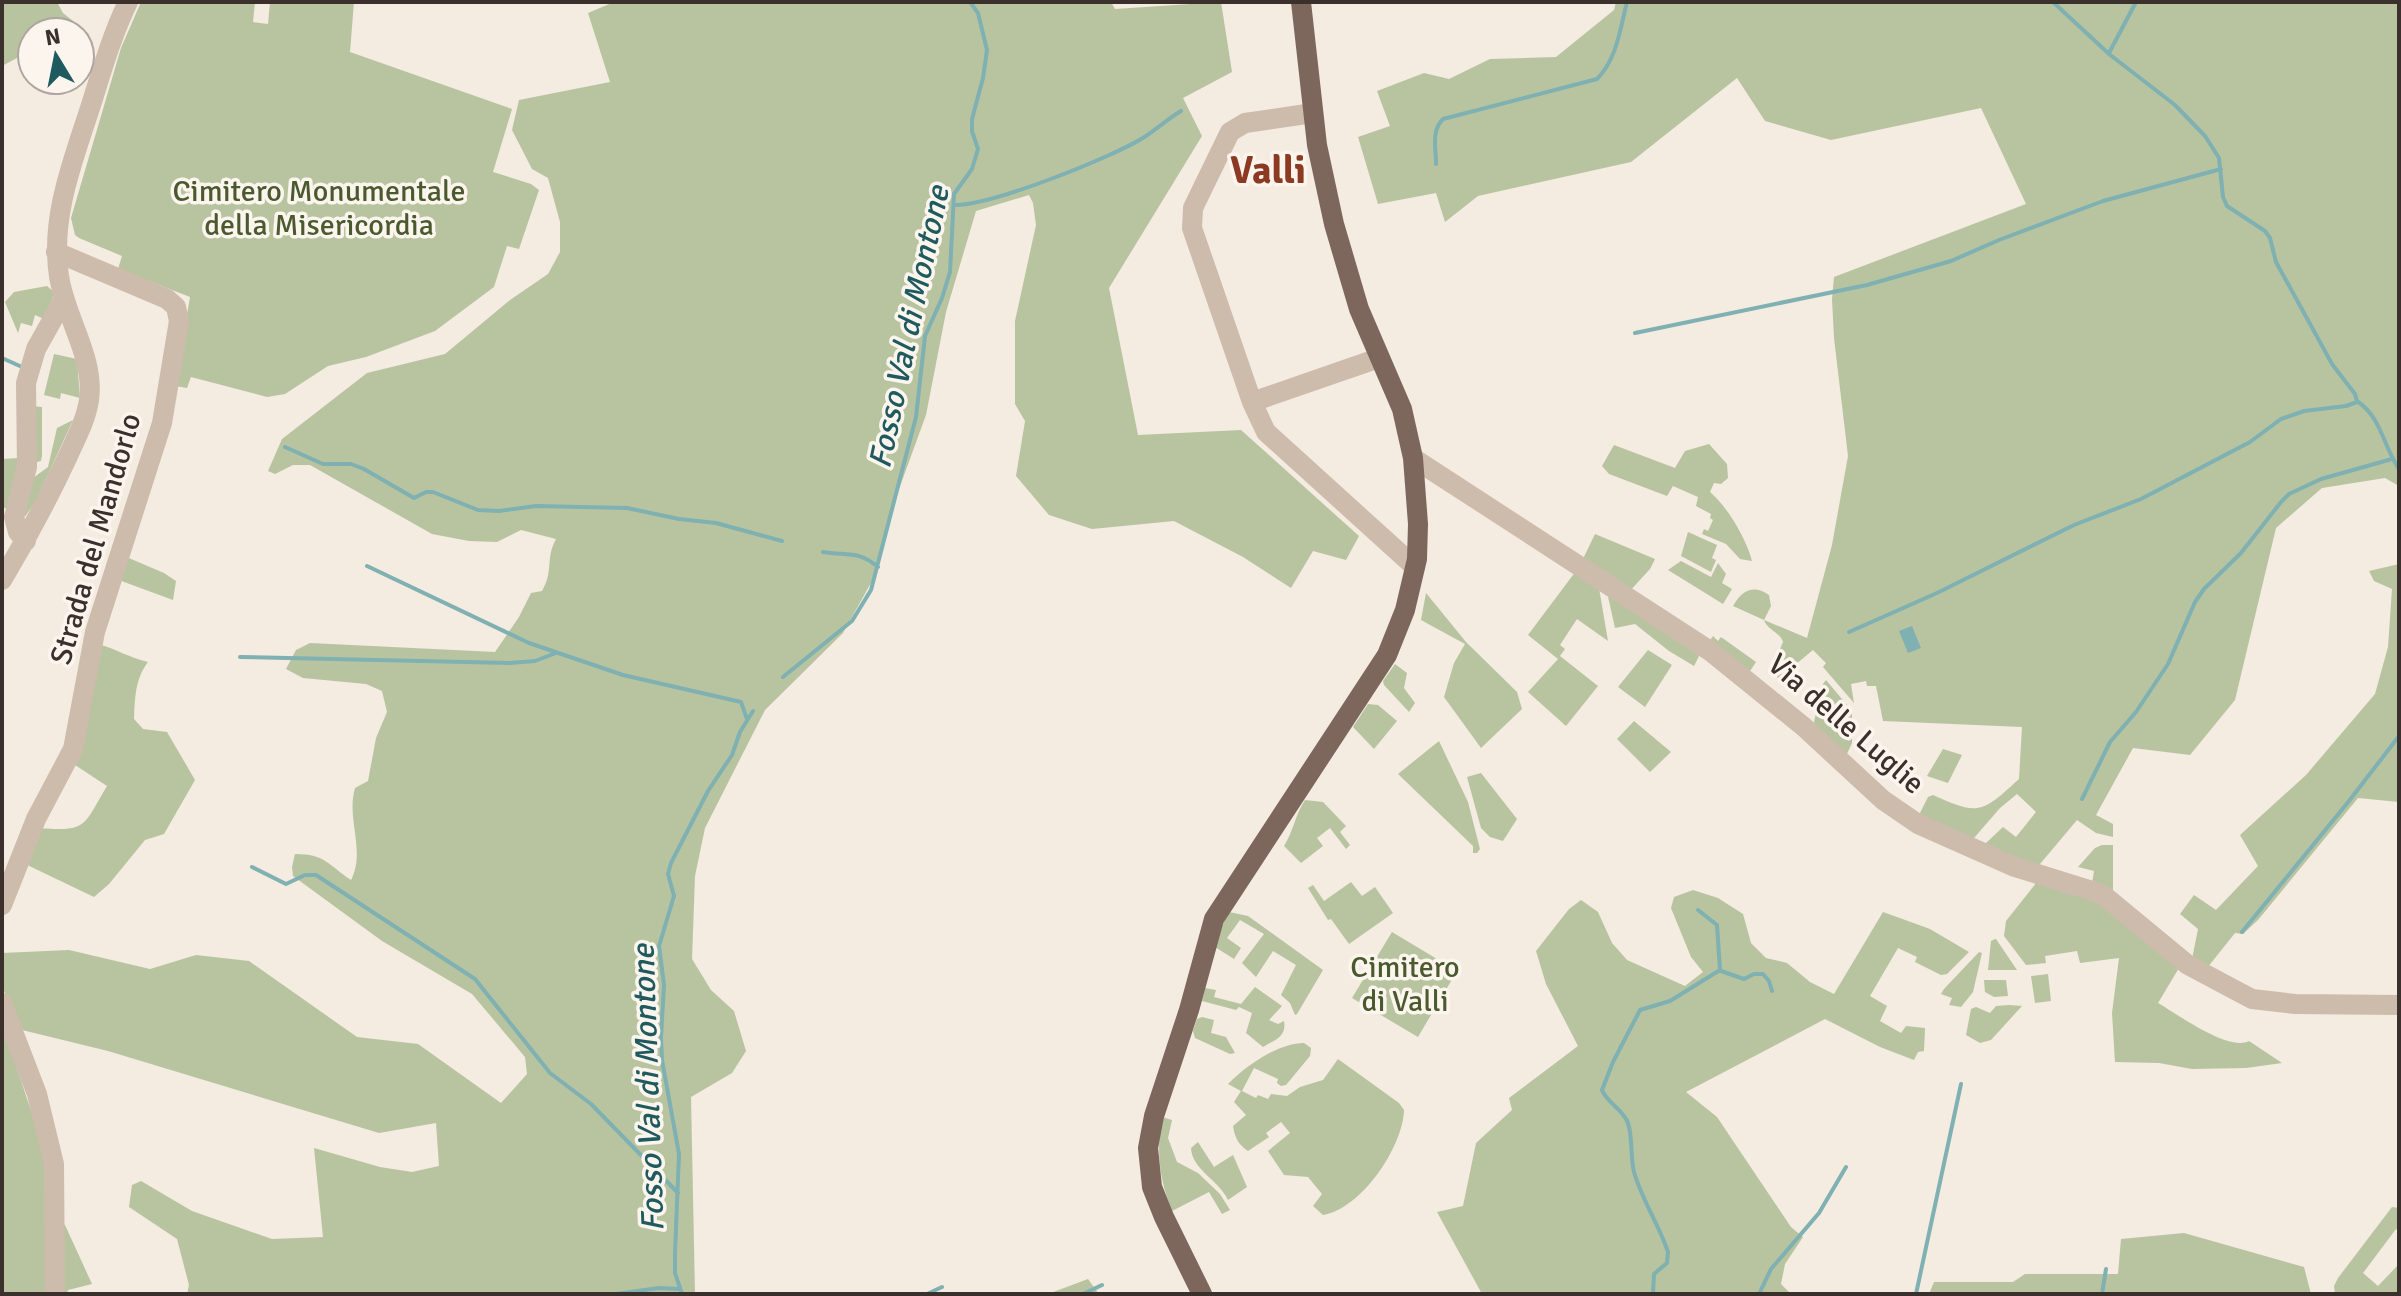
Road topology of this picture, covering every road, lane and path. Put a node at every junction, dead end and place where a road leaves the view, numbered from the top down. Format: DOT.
graph roads {
  1 [pos="128,2"];
  2 [pos="1301,2"];
  3 [pos="1313,113"];
  4 [pos="56,252"];
  5 [pos="64,299"];
  6 [pos="1379,358"];
  7 [pos="1252,402"];
  8 [pos="1413,458"];
  9 [pos="26,541"];
  10 [pos="1415,567"];
  11 [pos="2,580"];
  12 [pos="2,905"];
  13 [pos="2,1003"];
  14 [pos="2399,1005"];
  15 [pos="55,1294"];
  16 [pos="1202,1294"];
  1 -- 4 [label="street"];
  2 -- 3 [label="main road"];
  3 -- 6 [label="main road"];
  3 -- 7 [label="street"];
  4 -- 5 [label="street"];
  4 -- 12 [label="street, Strada del Mandorlo"];
  5 -- 9 [label="street"];
  5 -- 9 [label="street"];
  6 -- 7 [label="street"];
  6 -- 8 [label="main road"];
  7 -- 10 [label="street"];
  8 -- 10 [label="main road"];
  8 -- 14 [label="street, Via delle Luglie"];
  9 -- 11 [label="street"];
  10 -- 16 [label="main road"];
  13 -- 15 [label="street"];
}
